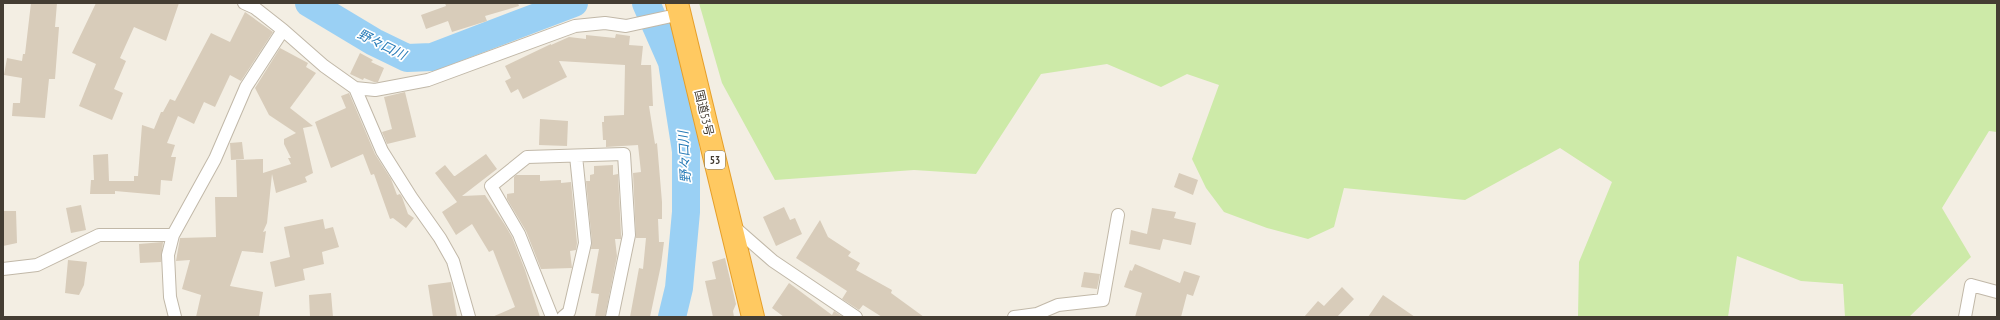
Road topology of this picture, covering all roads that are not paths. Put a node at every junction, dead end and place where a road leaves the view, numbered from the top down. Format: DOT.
graph roads {
  1 [pos="244,3"];
  2 [pos="674,11"];
  3 [pos="283,30"];
  4 [pos="355,88"];
  5 [pos="576,156"];
  6 [pos="1118,215"];
  7 [pos="731,224"];
  8 [pos="173,235"];
  9 [pos="3,269"];
  10 [pos="1997,292"];
  11 [pos="174,317"];
  12 [pos="469,317"];
  13 [pos="552,317"];
  14 [pos="562,317"];
  15 [pos="612,317"];
  16 [pos="753,317"];
  17 [pos="856,317"];
  18 [pos="1014,317"];
  19 [pos="1965,317"];
  1 -- 3 [label="street"];
  2 -- 4 [label="street"];
  2 -- 7 [label="highway, 国道53号 / 53"];
  3 -- 4 [label="street"];
  3 -- 8 [label="street"];
  4 -- 12 [label="street"];
  5 -- 13 [label="street"];
  5 -- 14 [label="street"];
  5 -- 15 [label="street"];
  6 -- 18 [label="street"];
  7 -- 16 [label="highway, 国道53号 / 53"];
  7 -- 17 [label="street"];
  8 -- 9 [label="street"];
  8 -- 11 [label="street"];
  10 -- 19 [label="street"];
}
